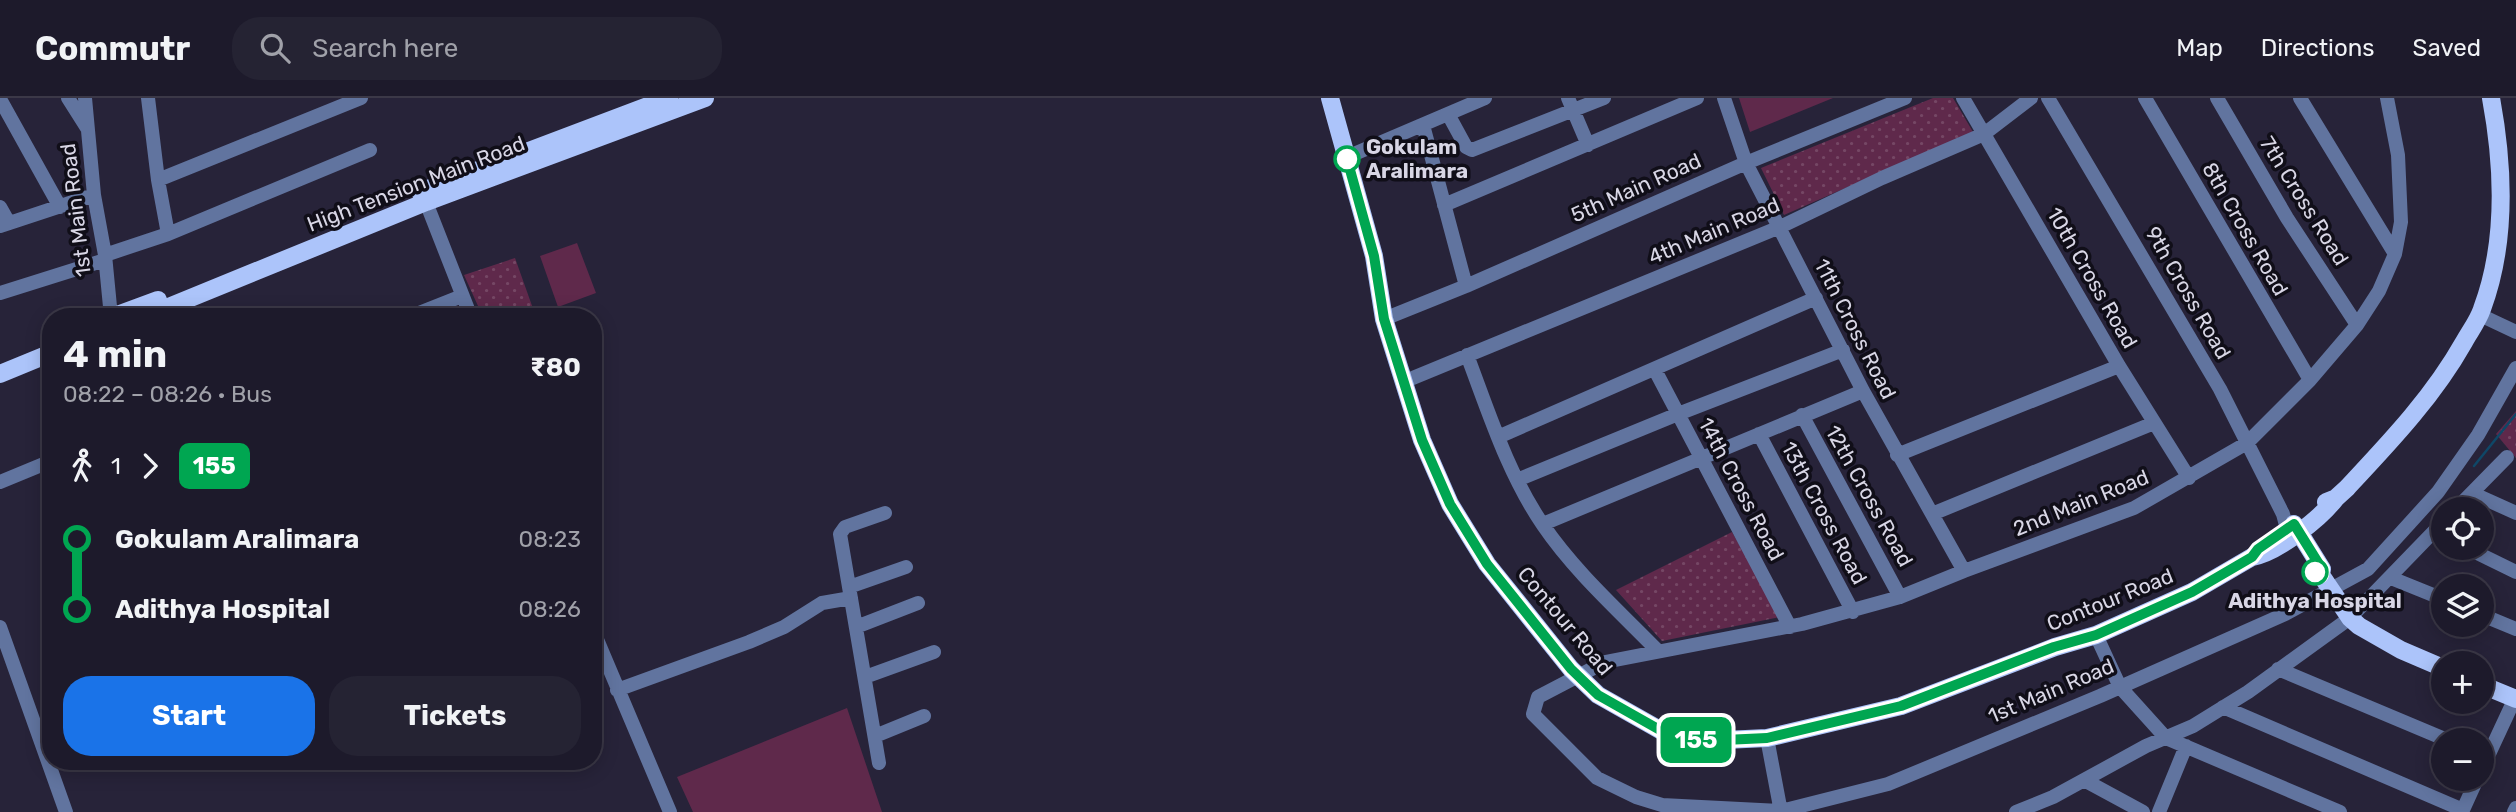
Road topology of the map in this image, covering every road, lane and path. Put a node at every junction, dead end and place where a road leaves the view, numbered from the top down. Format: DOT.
graph roads {
  1 [pos="68,98"];
  2 [pos="85,98"];
  3 [pos="148,98"];
  4 [pos="361,98"];
  5 [pos="669,98"];
  6 [pos="705,98"];
  7 [pos="1330,98"];
  8 [pos="1485,98"];
  9 [pos="1604,98"];
  10 [pos="1696,98"];
  11 [pos="1724,98"];
  12 [pos="1905,98"];
  13 [pos="1963,98"];
  14 [pos="2031,98"];
  15 [pos="2048,98"];
  16 [pos="2145,98"];
  17 [pos="2217,98"];
  18 [pos="2300,98"];
  19 [pos="2387,98"];
  20 [pos="2491,98"];
  21 [pos="0,99"];
  22 [pos="1571,104"];
  23 [pos="1448,114"];
  24 [pos="1423,125"];
  25 [pos="89,132"];
  26 [pos="1984,134"];
  27 [pos="1588,145"];
  28 [pos="370,150"];
  29 [pos="1347,157"];
  30 [pos="1746,163"];
  31 [pos="158,180"];
  32 [pos="94,195"];
  33 [pos="424,197"];
  34 [pos="1444,205"];
  35 [pos="0,207"];
  36 [pos="60,207"];
  37 [pos="5,225"];
  38 [pos="1780,227"];
  39 [pos="168,234"];
  40 [pos="2395,254"];
  41 [pos="105,257"];
  42 [pos="1466,286"];
  43 [pos="0,293"];
  44 [pos="462,296"];
  45 [pos="1816,298"];
  46 [pos="110,308"];
  47 [pos="135,308"];
  48 [pos="165,308"];
  49 [pos="432,308"];
  50 [pos="467,308"];
  51 [pos="2480,315"];
  52 [pos="1384,319"];
  53 [pos="2357,326"];
  54 [pos="2516,332"];
  55 [pos="42,345"];
  56 [pos="1843,350"];
  57 [pos="1468,355"];
  58 [pos="42,358"];
  59 [pos="0,362"];
  60 [pos="2119,366"];
  61 [pos="2516,368"];
  62 [pos="1655,370"];
  63 [pos="0,374"];
  64 [pos="2310,380"];
  65 [pos="1403,382"];
  66 [pos="1863,391"];
  67 [pos="1678,414"];
  68 [pos="1802,415"];
  69 [pos="2154,423"];
  70 [pos="1759,434"];
  71 [pos="1498,437"];
  72 [pos="2248,443"];
  73 [pos="1898,455"];
  74 [pos="2507,457"];
  75 [pos="1702,459"];
  76 [pos="42,465"];
  77 [pos="2189,478"];
  78 [pos="1517,480"];
  79 [pos="0,482"];
  80 [pos="2472,493"];
  81 [pos="2468,497"];
  82 [pos="885,513"];
  83 [pos="2516,513"];
  84 [pos="1932,514"];
  85 [pos="1543,524"];
  86 [pos="2291,527"];
  87 [pos="2431,539"];
  88 [pos="2492,560"];
  89 [pos="906,567"];
  90 [pos="1964,571"];
  91 [pos="2516,572"];
  92 [pos="2391,578"];
  93 [pos="2326,583"];
  94 [pos="850,593"];
  95 [pos="2431,594"];
  96 [pos="1900,597"];
  97 [pos="918,603"];
  98 [pos="1853,612"];
  99 [pos="2350,618"];
  100 [pos="2494,620"];
  101 [pos="1790,626"];
  102 [pos="0,627"];
  103 [pos="856,627"];
  104 [pos="2516,629"];
  105 [pos="2096,635"];
  106 [pos="1658,651"];
  107 [pos="602,652"];
  108 [pos="934,652"];
  109 [pos="2431,663"];
  110 [pos="2278,669"];
  111 [pos="1577,675"];
  112 [pos="865,677"];
  113 [pos="2120,687"];
  114 [pos="2494,689"];
  115 [pos="617,690"];
  116 [pos="2516,698"];
  117 [pos="2223,708"];
  118 [pos="924,716"];
  119 [pos="2431,733"];
  120 [pos="875,736"];
  121 [pos="1767,738"];
  122 [pos="2166,738"];
  123 [pos="2494,739"];
  124 [pos="2186,746"];
  125 [pos="42,754"];
  126 [pos="879,762"];
  127 [pos="47,770"];
  128 [pos="2084,780"];
  129 [pos="2472,791"];
  130 [pos="60,809"];
  131 [pos="669,810"];
  132 [pos="2463,811"];
  133 [pos="653,812"];
  134 [pos="1781,812"];
  135 [pos="2016,812"];
  136 [pos="2143,812"];
  137 [pos="2159,812"];
  138 [pos="2340,812"];
  1 -- 25 [label="street"];
  2 -- 25 [label="street, 1st Main Road"];
  3 -- 31 [label="street"];
  4 -- 31 [label="street"];
  5 -- 33 [label="main road"];
  6 -- 33 [label="main road, High Tension Main Road"];
  7 -- 29 [label="main road, Contour Road"];
  8 -- 23 [label="street"];
  9 -- 22 [label="street"];
  10 -- 27 [label="street"];
  11 -- 30 [label="street, 11th Cross Road"];
  12 -- 30 [label="street, 5th Main Road"];
  13 -- 26 [label="street, 10th Cross Road"];
  14 -- 26 [label="street, 4th Main Road"];
  15 -- 72 [label="street, 9th Cross Road"];
  16 -- 64 [label="street, 8th Cross Road"];
  17 -- 53 [label="street, 7th Cross Road"];
  18 -- 40 [label="street"];
  19 -- 40 [label="street, 2nd Main Road"];
  20 -- 51 [label="main road, Contour Road"];
  21 -- 36 [label="street"];
  22 -- 23 [label="street"];
  22 -- 27 [label="street"];
  23 -- 24 [label="street"];
  24 -- 29 [label="street"];
  24 -- 34 [label="street"];
  25 -- 32 [label="street, 1st Main Road"];
  26 -- 38 [label="street, 4th Main Road"];
  26 -- 60 [label="street, 10th Cross Road"];
  27 -- 34 [label="street"];
  28 -- 39 [label="street"];
  29 -- 52 [label="main road, Contour Road"];
  30 -- 38 [label="street, 11th Cross Road"];
  30 -- 42 [label="street, 5th Main Road"];
  31 -- 39 [label="street"];
  32 -- 36 [label="street"];
  32 -- 41 [label="street, 1st Main Road"];
  33 -- 44 [label="street"];
  33 -- 47 [label="main road"];
  33 -- 48 [label="main road, High Tension Main Road"];
  34 -- 42 [label="street"];
  35 -- 37 [label="street"];
  36 -- 37 [label="street"];
  38 -- 45 [label="street, 11th Cross Road"];
  38 -- 57 [label="street, 4th Main Road"];
  39 -- 41 [label="street"];
  40 -- 53 [label="street, 2nd Main Road"];
  41 -- 43 [label="street"];
  41 -- 46 [label="street, 1st Main Road"];
  42 -- 52 [label="street, 5th Main Road"];
  44 -- 49 [label="street"];
  44 -- 50 [label="street"];
  45 -- 56 [label="street, 11th Cross Road"];
  45 -- 62 [label="street"];
  51 -- 54 [label="street"];
  51 -- 86 [label="main road, Contour Road"];
  52 -- 65 [label="main road, Contour Road"];
  53 -- 64 [label="street, 2nd Main Road"];
  55 -- 59 [label="main road"];
  56 -- 66 [label="street, 11th Cross Road"];
  56 -- 67 [label="street"];
  57 -- 65 [label="street, 4th Main Road"];
  57 -- 71 [label="street"];
  58 -- 63 [label="main road"];
  60 -- 69 [label="street, 10th Cross Road"];
  60 -- 73 [label="street"];
  61 -- 93 [label="street, 1st Main Road"];
  62 -- 67 [label="street, 14th Cross Road"];
  62 -- 71 [label="street"];
  64 -- 72 [label="street, 2nd Main Road"];
  65 -- 111 [label="main road, Contour Road"];
  66 -- 68 [label="street"];
  66 -- 73 [label="street, 11th Cross Road"];
  67 -- 75 [label="street, 14th Cross Road"];
  67 -- 78 [label="street"];
  68 -- 70 [label="street"];
  68 -- 96 [label="street, 12th Cross Road"];
  69 -- 77 [label="street, 10th Cross Road"];
  69 -- 84 [label="street"];
  70 -- 75 [label="street"];
  70 -- 98 [label="street, 13th Cross Road"];
  71 -- 78 [label="street"];
  72 -- 77 [label="street, 2nd Main Road"];
  72 -- 86 [label="street, 9th Cross Road"];
  73 -- 84 [label="street, 11th Cross Road"];
  74 -- 80 [label="street"];
  75 -- 85 [label="street"];
  75 -- 101 [label="street, 14th Cross Road"];
  76 -- 79 [label="street"];
  77 -- 90 [label="street, 2nd Main Road"];
  78 -- 85 [label="street"];
  80 -- 81 [label="street"];
  80 -- 83 [label="street"];
  82 -- 94 [label="street"];
  84 -- 90 [label="street, 11th Cross Road"];
  85 -- 106 [label="street"];
  86 -- 93 [label="main road"];
  86 -- 105 [label="main road, Contour Road"];
  87 -- 92 [label="street"];
  88 -- 91 [label="street"];
  89 -- 94 [label="street"];
  90 -- 96 [label="street, 2nd Main Road"];
  92 -- 95 [label="street"];
  92 -- 99 [label="street"];
  93 -- 99 [label="main road"];
  93 -- 113 [label="street, 1st Main Road"];
  94 -- 103 [label="street"];
  94 -- 115 [label="street"];
  96 -- 98 [label="street, 2nd Main Road"];
  97 -- 103 [label="street"];
  98 -- 101 [label="street, 2nd Main Road"];
  99 -- 109 [label="main road"];
  99 -- 110 [label="street"];
  100 -- 104 [label="street"];
  101 -- 106 [label="street, 2nd Main Road"];
  102 -- 125 [label="street"];
  103 -- 112 [label="street"];
  105 -- 113 [label="street"];
  105 -- 121 [label="main road, Contour Road"];
  106 -- 111 [label="street, 2nd Main Road"];
  107 -- 115 [label="street"];
  108 -- 112 [label="street"];
  110 -- 117 [label="street"];
  110 -- 119 [label="street"];
  111 -- 121 [label="main road, Contour Road"];
  111 -- 134 [label="street, 1st Main Road"];
  112 -- 120 [label="street"];
  113 -- 122 [label="street"];
  113 -- 134 [label="street, 1st Main Road"];
  114 -- 116 [label="main road"];
  115 -- 131 [label="street"];
  116 -- 123 [label="street"];
  117 -- 122 [label="street"];
  117 -- 132 [label="street"];
  118 -- 120 [label="street"];
  120 -- 126 [label="street"];
  121 -- 134 [label="street"];
  122 -- 124 [label="street"];
  122 -- 128 [label="street"];
  124 -- 137 [label="street"];
  124 -- 138 [label="street"];
  127 -- 130 [label="street"];
  128 -- 135 [label="street"];
  128 -- 136 [label="street"];
  129 -- 132 [label="street"];
  131 -- 133 [label="street"];
}
